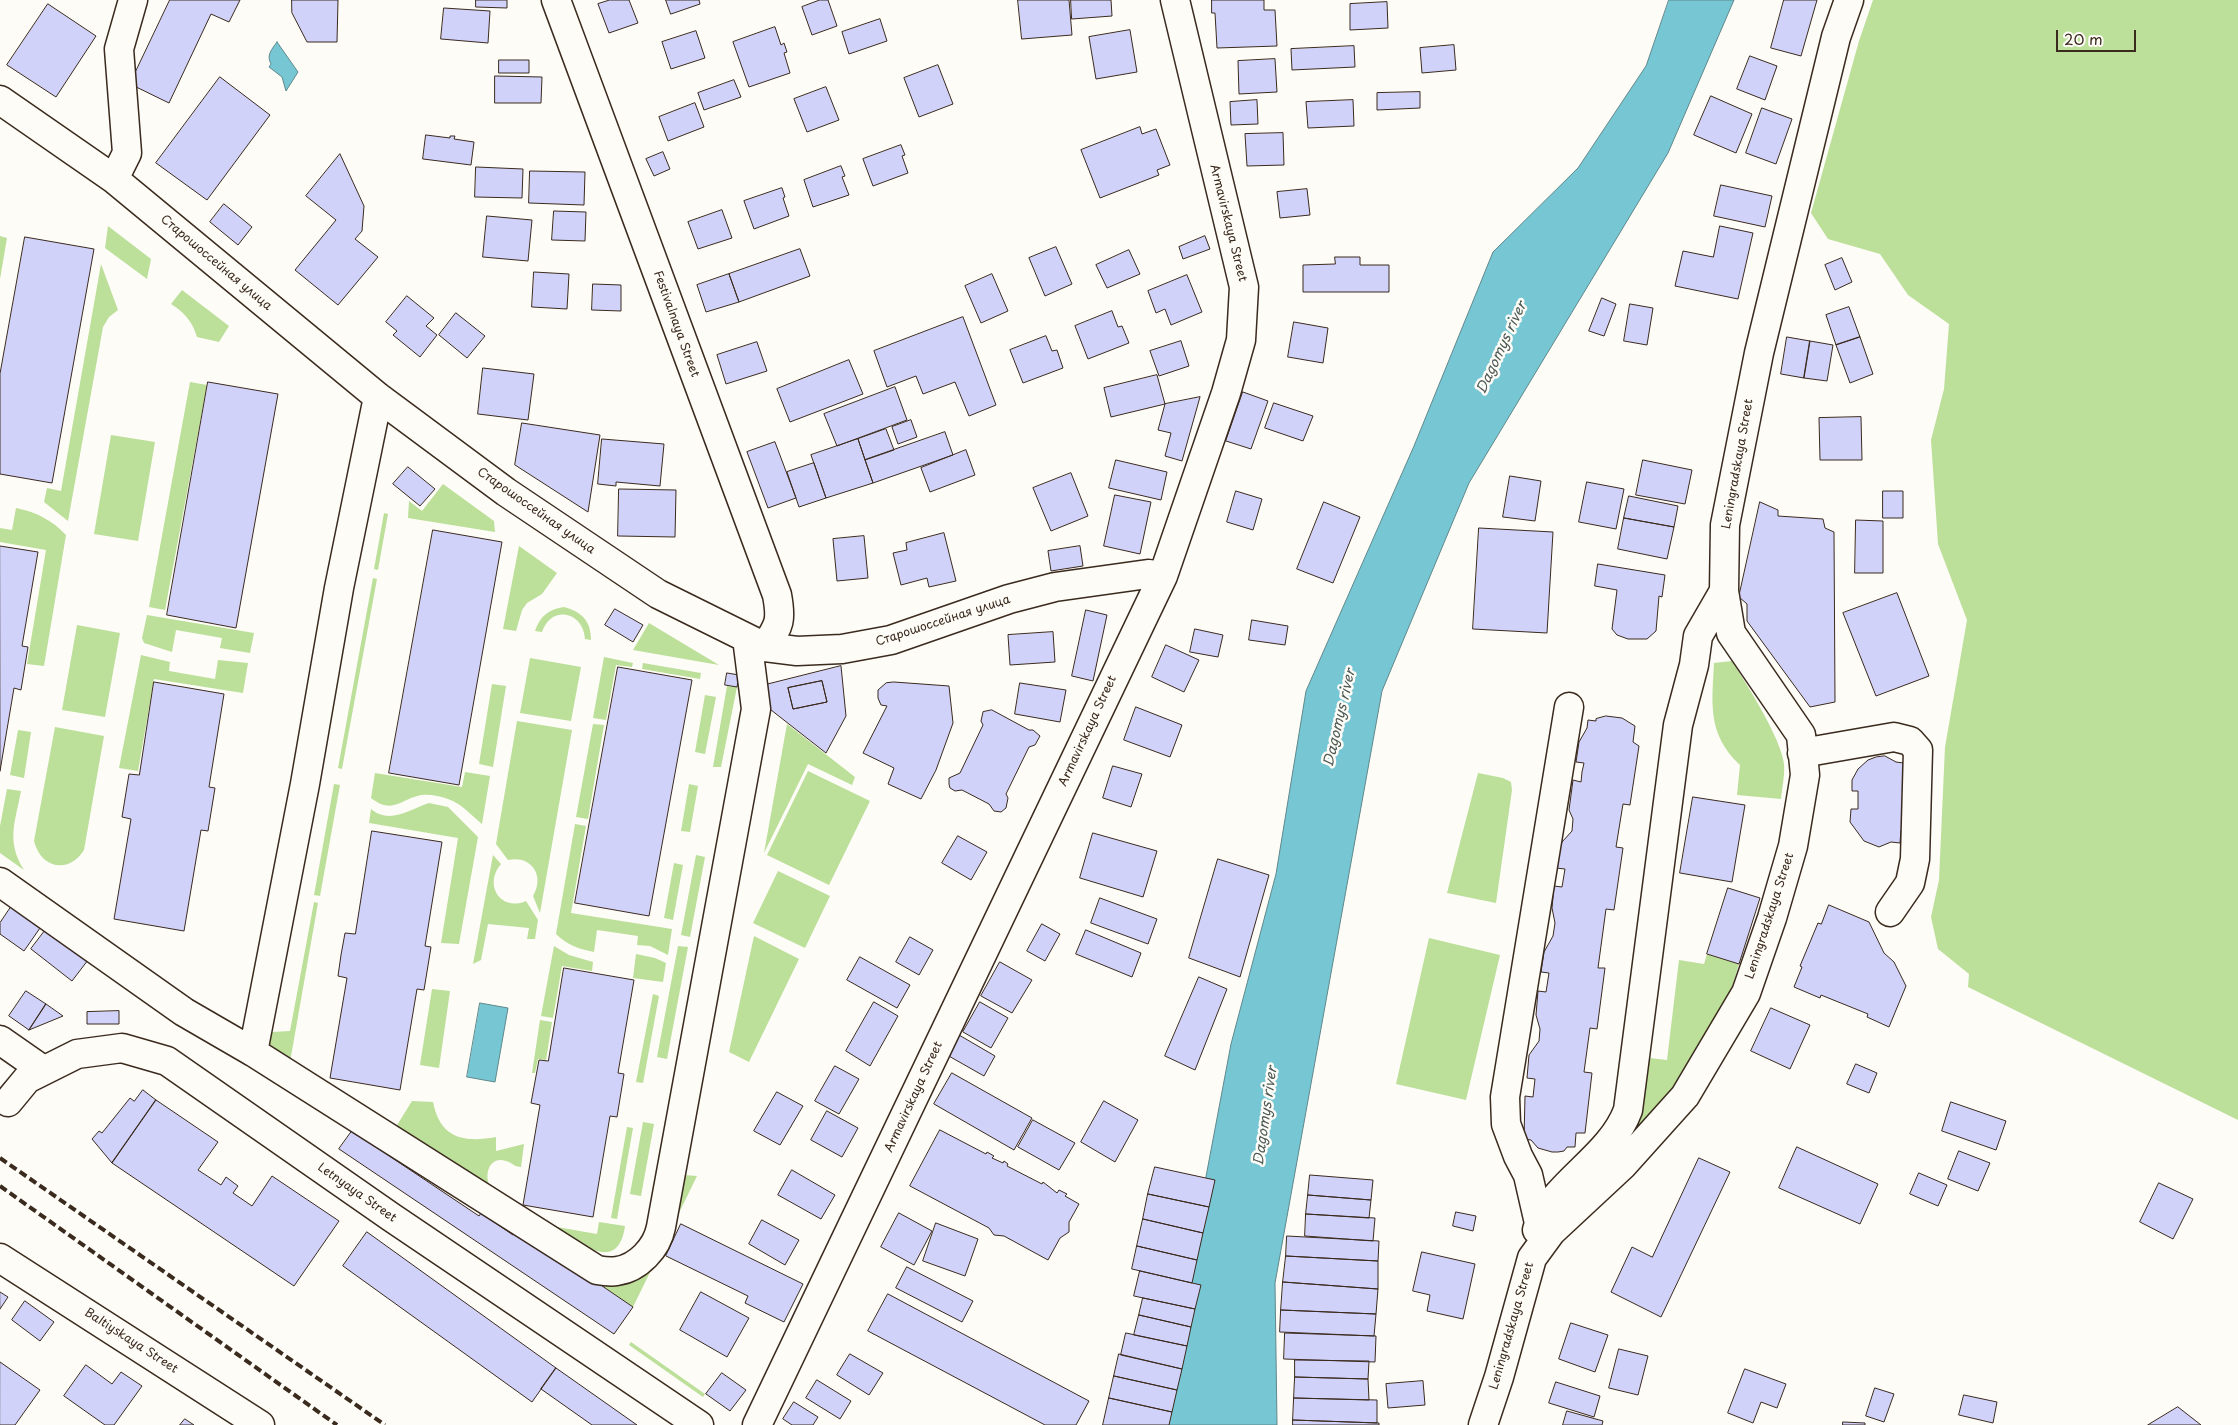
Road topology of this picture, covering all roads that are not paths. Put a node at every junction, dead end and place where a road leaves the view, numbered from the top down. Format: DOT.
graph roads {
  1 [pos="133,0"];
  2 [pos="556,0"];
  3 [pos="1175,0"];
  4 [pos="1849,0"];
  5 [pos="0,100"];
  6 [pos="114,179"];
  7 [pos="378,397"];
  8 [pos="1163,576"];
  9 [pos="1724,591"];
  10 [pos="756,642"];
  11 [pos="1568,707"];
  12 [pos="1802,753"];
  13 [pos="0,882"];
  14 [pos="1890,912"];
  15 [pos="0,1040"];
  16 [pos="253,1052"];
  17 [pos="43,1070"];
  18 [pos="8,1102"];
  19 [pos="1539,1223"];
  20 [pos="0,1258"];
  21 [pos="1532,1258"];
  22 [pos="260,1425"];
  23 [pos="699,1425"];
  24 [pos="757,1425"];
  25 [pos="1483,1425"];
  1 -- 6 [label="street"];
  2 -- 10 [label="street, Festivalnaya Street"];
  3 -- 8 [label="street, Armavirskaya Street"];
  4 -- 9 [label="street, Leningradskaya Street"];
  5 -- 6 [label="street, Старошоссейная улица"];
  6 -- 7 [label="street, Старошоссейная улица"];
  7 -- 10 [label="street, Старошоссейная улица"];
  7 -- 16 [label="street"];
  8 -- 10 [label="street, Старошоссейная улица"];
  8 -- 24 [label="street, Armavirskaya Street"];
  9 -- 12 [label="street, Leningradskaya Street"];
  9 -- 19 [label="street"];
  10 -- 16 [label="street"];
  11 -- 19 [label="street"];
  12 -- 14 [label="street"];
  12 -- 21 [label="street, Leningradskaya Street"];
  13 -- 16 [label="street"];
  15 -- 17 [label="street"];
  17 -- 18 [label="street"];
  17 -- 23 [label="street, Letnyaya Street"];
  19 -- 21 [label="street"];
  20 -- 22 [label="street, Baltiyskaya Street"];
  21 -- 25 [label="street, Leningradskaya Street"];
}
